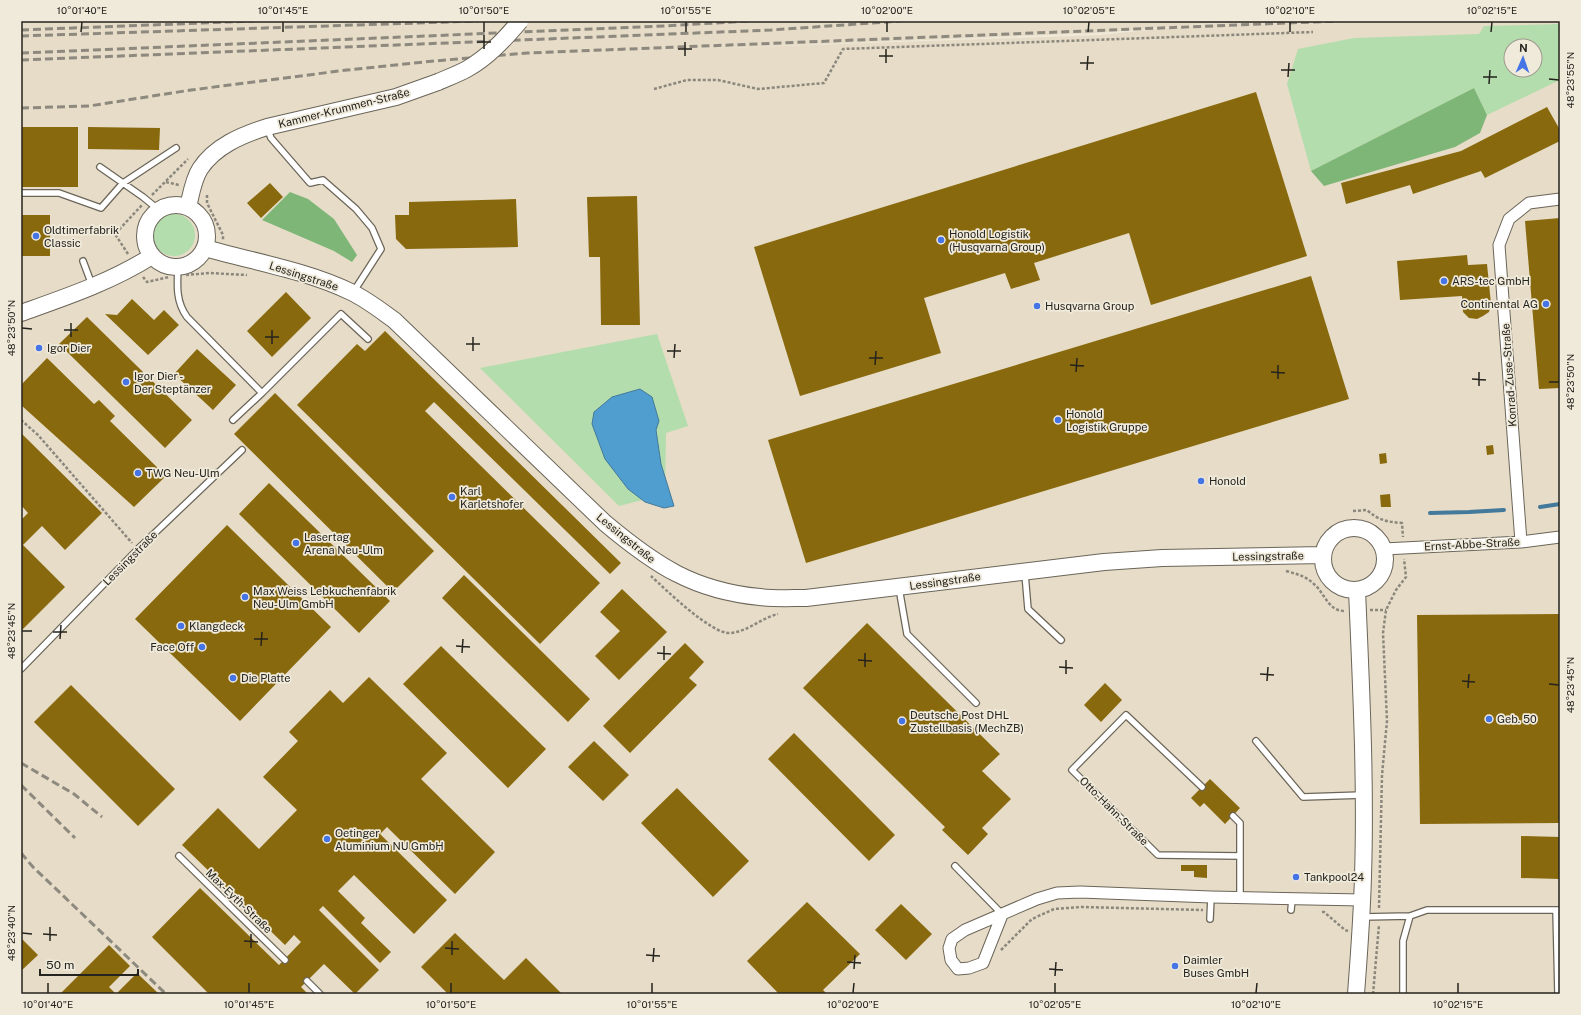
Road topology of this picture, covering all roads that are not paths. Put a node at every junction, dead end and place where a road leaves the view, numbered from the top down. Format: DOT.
graph roads {
  1 [pos="520,21"];
  2 [pos="267,127"];
  3 [pos="176,148"];
  4 [pos="100,167"];
  5 [pos="123,183"];
  6 [pos="21,193"];
  7 [pos="1560,199"];
  8 [pos="188,207"];
  9 [pos="159,210"];
  10 [pos="205,248"];
  11 [pos="152,256"];
  12 [pos="83,261"];
  13 [pos="178,268"];
  14 [pos="93,287"];
  15 [pos="353,293"];
  16 [pos="21,313"];
  17 [pos="368,339"];
  18 [pos="262,393"];
  19 [pos="233,420"];
  20 [pos="242,450"];
  21 [pos="1560,537"];
  22 [pos="1521,542"];
  23 [pos="1384,549"];
  24 [pos="1323,555"];
  25 [pos="1024,571"];
  26 [pos="899,587"];
  27 [pos="1357,590"];
  28 [pos="1061,640"];
  29 [pos="21,668"];
  30 [pos="976,703"];
  31 [pos="1256,741"];
  32 [pos="1202,786"];
  33 [pos="1363,795"];
  34 [pos="1232,816"];
  35 [pos="179,856"];
  36 [pos="1240,856"];
  37 [pos="955,866"];
  38 [pos="1211,897"];
  39 [pos="1240,898"];
  40 [pos="1292,899"];
  41 [pos="1362,900"];
  42 [pos="1291,910"];
  43 [pos="1558,910"];
  44 [pos="1002,914"];
  45 [pos="1410,916"];
  46 [pos="1210,919"];
  47 [pos="1362,924"];
  48 [pos="285,960"];
  49 [pos="307,981"];
  50 [pos="320,994"];
  51 [pos="1356,994"];
  52 [pos="1404,994"];
  53 [pos="1558,994"];
  1 -- 2 [label="street, Kammer-Krummen-Straße, bridge"];
  2 -- 8 [label="street, Kammer-Krummen-Straße"];
  2 -- 15 [label="lane"];
  3 -- 5 [label="lane"];
  4 -- 5 [label="lane"];
  5 -- 6 [label="lane"];
  5 -- 9 [label="lane"];
  7 -- 22 [label="street, Konrad-Zuse-Straße"];
  8 -- 9 [label="street"];
  8 -- 10 [label="street"];
  9 -- 11 [label="street"];
  10 -- 13 [label="street"];
  10 -- 15 [label="street, Lessingstraße"];
  11 -- 13 [label="street"];
  11 -- 14 [label="street"];
  12 -- 14 [label="lane"];
  13 -- 18 [label="lane"];
  14 -- 16 [label="street"];
  15 -- 26 [label="street, Lessingstraße"];
  17 -- 18 [label="lane"];
  18 -- 19 [label="lane"];
  20 -- 29 [label="lane, Lessingstraße"];
  21 -- 22 [label="street, Ernst-Abbe-Straße"];
  22 -- 23 [label="street, Ernst-Abbe-Straße"];
  23 -- 24 [label="street"];
  23 -- 27 [label="street"];
  24 -- 25 [label="street, Lessingstraße"];
  24 -- 27 [label="street"];
  25 -- 26 [label="street, Lessingstraße"];
  25 -- 28 [label="lane"];
  26 -- 30 [label="lane"];
  27 -- 33 [label="street"];
  31 -- 33 [label="lane"];
  32 -- 36 [label="lane, Otto-Hahn-Straße"];
  33 -- 41 [label="street"];
  34 -- 36 [label="lane"];
  35 -- 48 [label="lane, Max-Eyth-Straße"];
  36 -- 39 [label="lane"];
  37 -- 44 [label="lane"];
  38 -- 39 [label="street"];
  38 -- 44 [label="street"];
  38 -- 46 [label="lane"];
  39 -- 40 [label="street"];
  40 -- 41 [label="street"];
  40 -- 42 [label="lane"];
  41 -- 47 [label="street"];
  43 -- 45 [label="lane"];
  43 -- 53 [label="lane"];
  44 -- 44 [label="street"];
  45 -- 47 [label="lane"];
  45 -- 52 [label="lane"];
  47 -- 51 [label="street"];
  49 -- 50 [label="lane"];
}
